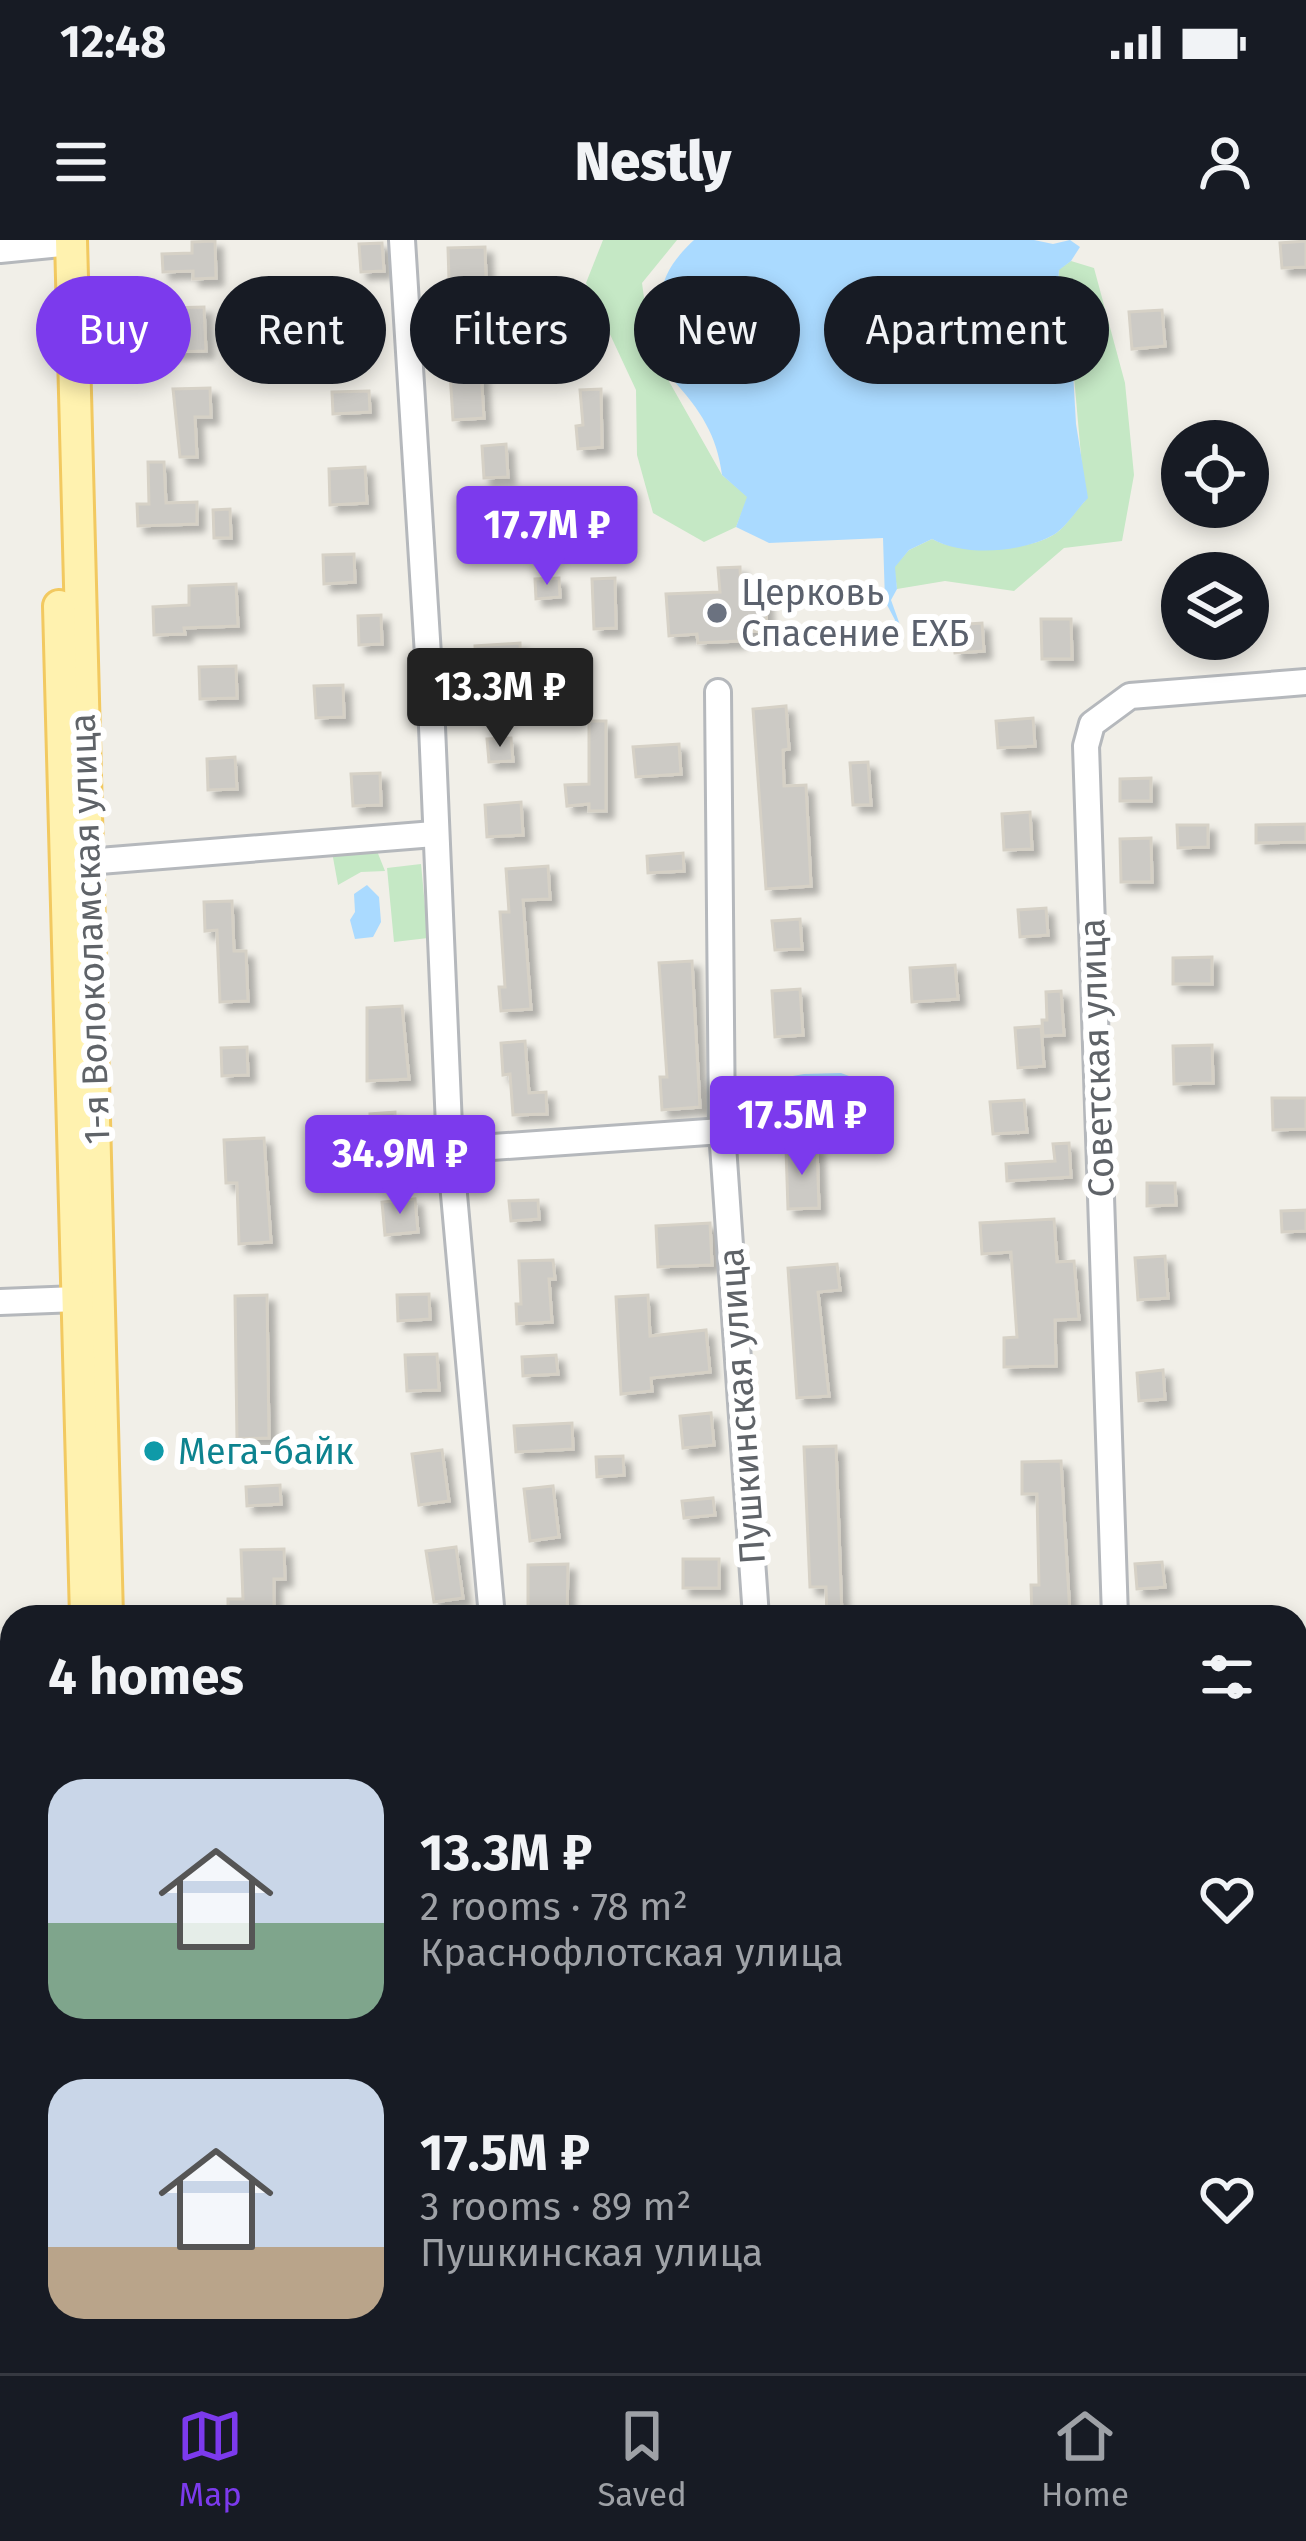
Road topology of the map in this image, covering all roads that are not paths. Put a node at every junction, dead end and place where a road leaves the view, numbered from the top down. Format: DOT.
graph roads {
  1 [pos="402,240"];
  2 [pos="61,242"];
  3 [pos="0,250"];
  4 [pos="1306,682"];
  5 [pos="718,692"];
  6 [pos="434,834"];
  7 [pos="87,862"];
  8 [pos="722,1131"];
  9 [pos="450,1150"];
  10 [pos="77,1299"];
  11 [pos="0,1302"];
  12 [pos="86,1605"];
  13 [pos="107,1605"];
  14 [pos="491,1605"];
  15 [pos="755,1605"];
  16 [pos="1115,1605"];
  1 -- 6 [label="street"];
  2 -- 3 [label="street"];
  2 -- 7 [label="main road, 1-я Волоколамская улица"];
  2 -- 10 [label="main road, 1-я Волоколамская улица"];
  4 -- 16 [label="street, Советская улица"];
  5 -- 8 [label="street, Пушкинская улица"];
  6 -- 7 [label="street"];
  6 -- 9 [label="street"];
  7 -- 13 [label="main road, 1-я Волоколамская улица"];
  8 -- 9 [label="street"];
  8 -- 15 [label="street, Пушкинская улица"];
  9 -- 14 [label="street"];
  10 -- 11 [label="street"];
  10 -- 12 [label="main road, 1-я Волоколамская улица"];
}
